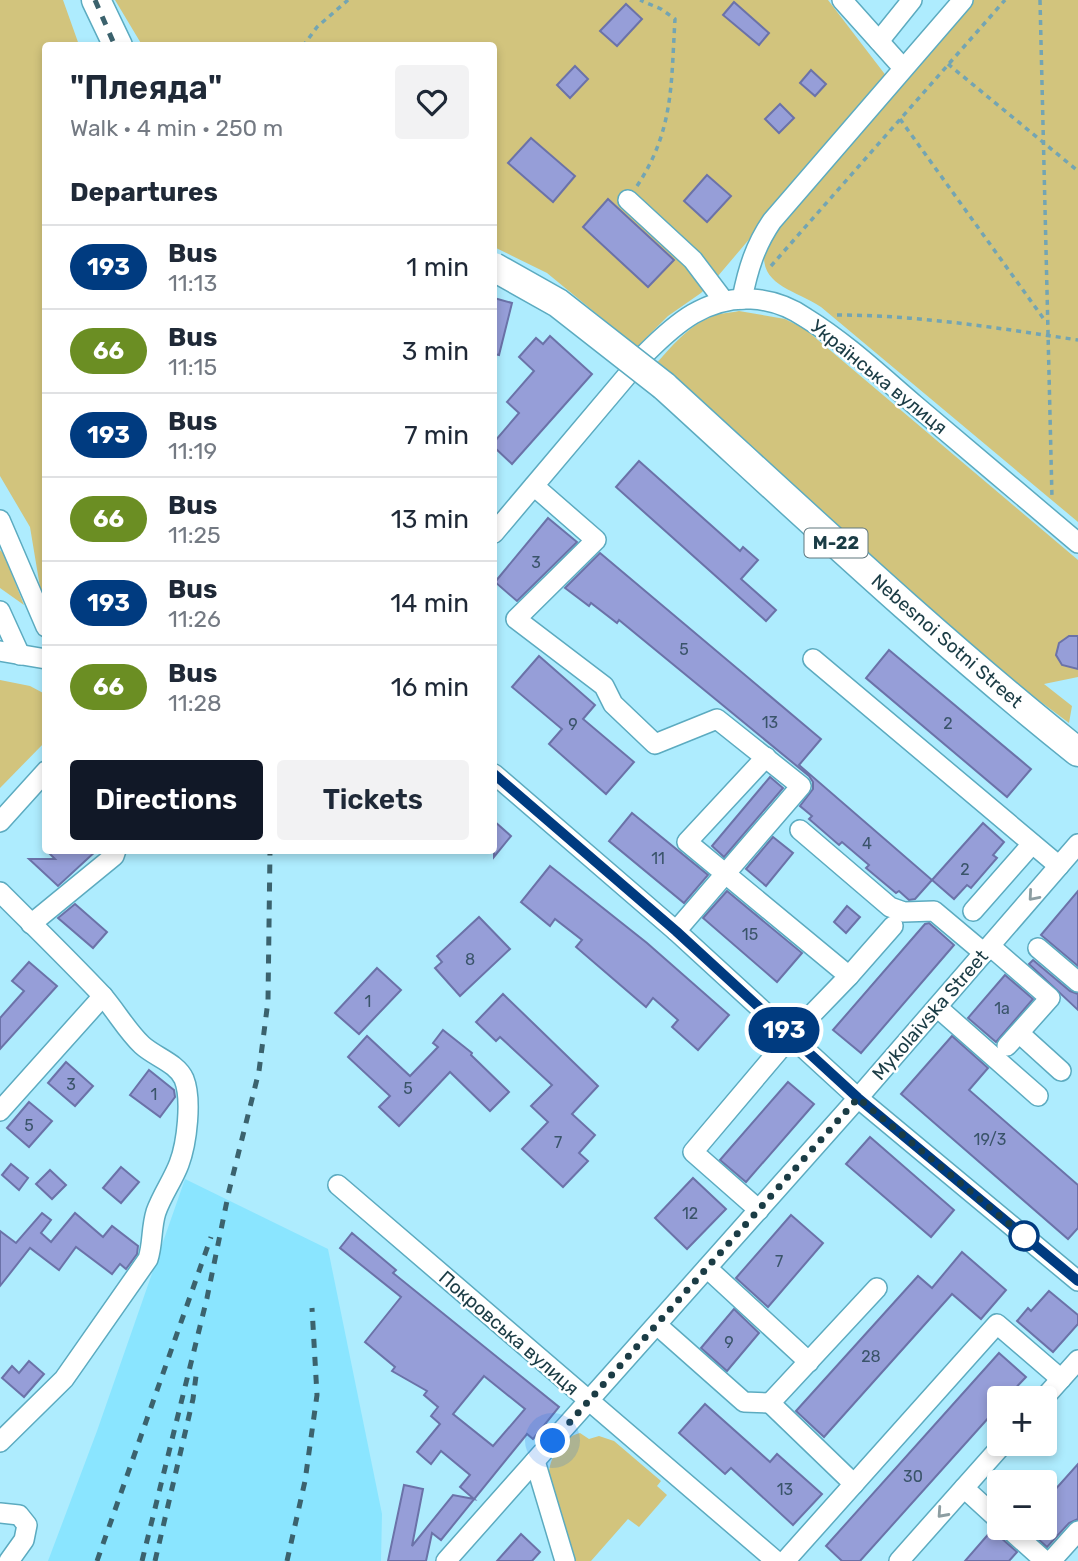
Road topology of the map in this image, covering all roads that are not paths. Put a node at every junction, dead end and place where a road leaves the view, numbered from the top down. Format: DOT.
graph roads {
  1 [pos="96,0"];
  2 [pos="842,0"];
  3 [pos="912,0"];
  4 [pos="962,0"];
  5 [pos="879,41"];
  6 [pos="116,42"];
  7 [pos="903,68"];
  8 [pos="628,200"];
  9 [pos="497,269"];
  10 [pos="733,300"];
  11 [pos="534,486"];
  12 [pos="0,520"];
  13 [pos="497,529"];
  14 [pos="1078,543"];
  15 [pos="0,611"];
  16 [pos="42,618"];
  17 [pos="0,651"];
  18 [pos="20,655"];
  19 [pos="42,658"];
  20 [pos="813,659"];
  21 [pos="1067,738"];
  22 [pos="1078,752"];
  23 [pos="766,757"];
  24 [pos="497,777"];
  25 [pos="42,778"];
  26 [pos="0,822"];
  27 [pos="800,830"];
  28 [pos="1032,844"];
  29 [pos="1078,844"];
  30 [pos="115,854"];
  31 [pos="1059,866"];
  32 [pos="725,874"];
  33 [pos="0,892"];
  34 [pos="973,911"];
  35 [pos="31,924"];
  36 [pos="893,926"];
  37 [pos="676,931"];
  38 [pos="1038,948"];
  39 [pos="987,949"];
  40 [pos="849,976"];
  41 [pos="1078,982"];
  42 [pos="103,996"];
  43 [pos="937,1007"];
  44 [pos="791,1036"];
  45 [pos="1061,1070"];
  46 [pos="1038,1096"];
  47 [pos="858,1098"];
  48 [pos="0,1111"];
  49 [pos="338,1185"];
  50 [pos="759,1210"];
  51 [pos="707,1268"];
  52 [pos="1078,1281"];
  53 [pos="877,1289"];
  54 [pos="657,1325"];
  55 [pos="1078,1360"];
  56 [pos="808,1362"];
  57 [pos="1061,1378"];
  58 [pos="1054,1386"];
  59 [pos="588,1402"];
  60 [pos="770,1403"];
  61 [pos="0,1441"];
  62 [pos="992,1456"];
  63 [pos="535,1461"];
  64 [pos="854,1484"];
  65 [pos="964,1488"];
  66 [pos="987,1509"];
  67 [pos="0,1513"];
  68 [pos="1078,1531"];
  69 [pos="1021,1540"];
  70 [pos="9,1561"];
  71 [pos="446,1561"];
  72 [pos="565,1561"];
  73 [pos="776,1561"];
  74 [pos="785,1561"];
  75 [pos="899,1561"];
  76 [pos="1045,1561"];
  77 [pos="1051,1561"];
  1 -- 6 [label="highway"];
  2 -- 5 [label="street"];
  3 -- 5 [label="street"];
  4 -- 7 [label="street"];
  5 -- 7 [label="street"];
  7 -- 10 [label="street"];
  8 -- 10 [label="street"];
  9 -- 21 [label="highway, Nebesnoi Sotni Street / М-22, bridge"];
  10 -- 11 [label="street, Українська вулиця"];
  10 -- 14 [label="street, Українська вулиця"];
  11 -- 13 [label="street, Українська вулиця"];
  11 -- 23 [label="street"];
  12 -- 16 [label="street"];
  15 -- 18 [label="street"];
  17 -- 18 [label="street"];
  18 -- 19 [label="street"];
  20 -- 28 [label="street"];
  21 -- 22 [label="highway, Nebesnoi Sotni Street / М-22"];
  23 -- 32 [label="street"];
  23 -- 32 [label="street"];
  24 -- 37 [label="street"];
  25 -- 26 [label="street"];
  27 -- 39 [label="street"];
  28 -- 31 [label="street"];
  28 -- 34 [label="street"];
  29 -- 31 [label="street, Mykolaivska Street"];
  30 -- 35 [label="street"];
  31 -- 39 [label="street, Mykolaivska Street, one-way"];
  32 -- 37 [label="street"];
  32 -- 40 [label="street"];
  33 -- 35 [label="street"];
  35 -- 42 [label="street"];
  36 -- 40 [label="street"];
  37 -- 44 [label="street"];
  38 -- 41 [label="street"];
  39 -- 43 [label="street, Mykolaivska Street"];
  39 -- 45 [label="street"];
  40 -- 44 [label="street"];
  42 -- 48 [label="street"];
  42 -- 61 [label="street"];
  43 -- 46 [label="street"];
  43 -- 47 [label="street, Mykolaivska Street"];
  44 -- 47 [label="street"];
  44 -- 50 [label="street"];
  47 -- 50 [label="street, Mykolaivska Street"];
  47 -- 52 [label="street"];
  49 -- 59 [label="street, Покровська вулиця"];
  50 -- 51 [label="street, Mykolaivska Street"];
  51 -- 54 [label="street, Mykolaivska Street"];
  51 -- 56 [label="street"];
  53 -- 56 [label="street"];
  54 -- 59 [label="street, Mykolaivska Street"];
  54 -- 60 [label="street"];
  55 -- 57 [label="street"];
  56 -- 60 [label="street"];
  57 -- 58 [label="street"];
  57 -- 64 [label="street"];
  59 -- 63 [label="street, Mykolaivska Street"];
  59 -- 73 [label="street, Покровська вулиця"];
  60 -- 64 [label="street"];
  62 -- 65 [label="street"];
  63 -- 71 [label="street, Mykolaivska Street"];
  63 -- 72 [label="street"];
  64 -- 74 [label="street"];
  65 -- 66 [label="street"];
  65 -- 75 [label="street, one-way"];
  67 -- 70 [label="street"];
  68 -- 77 [label="street"];
  69 -- 76 [label="street"];
}
